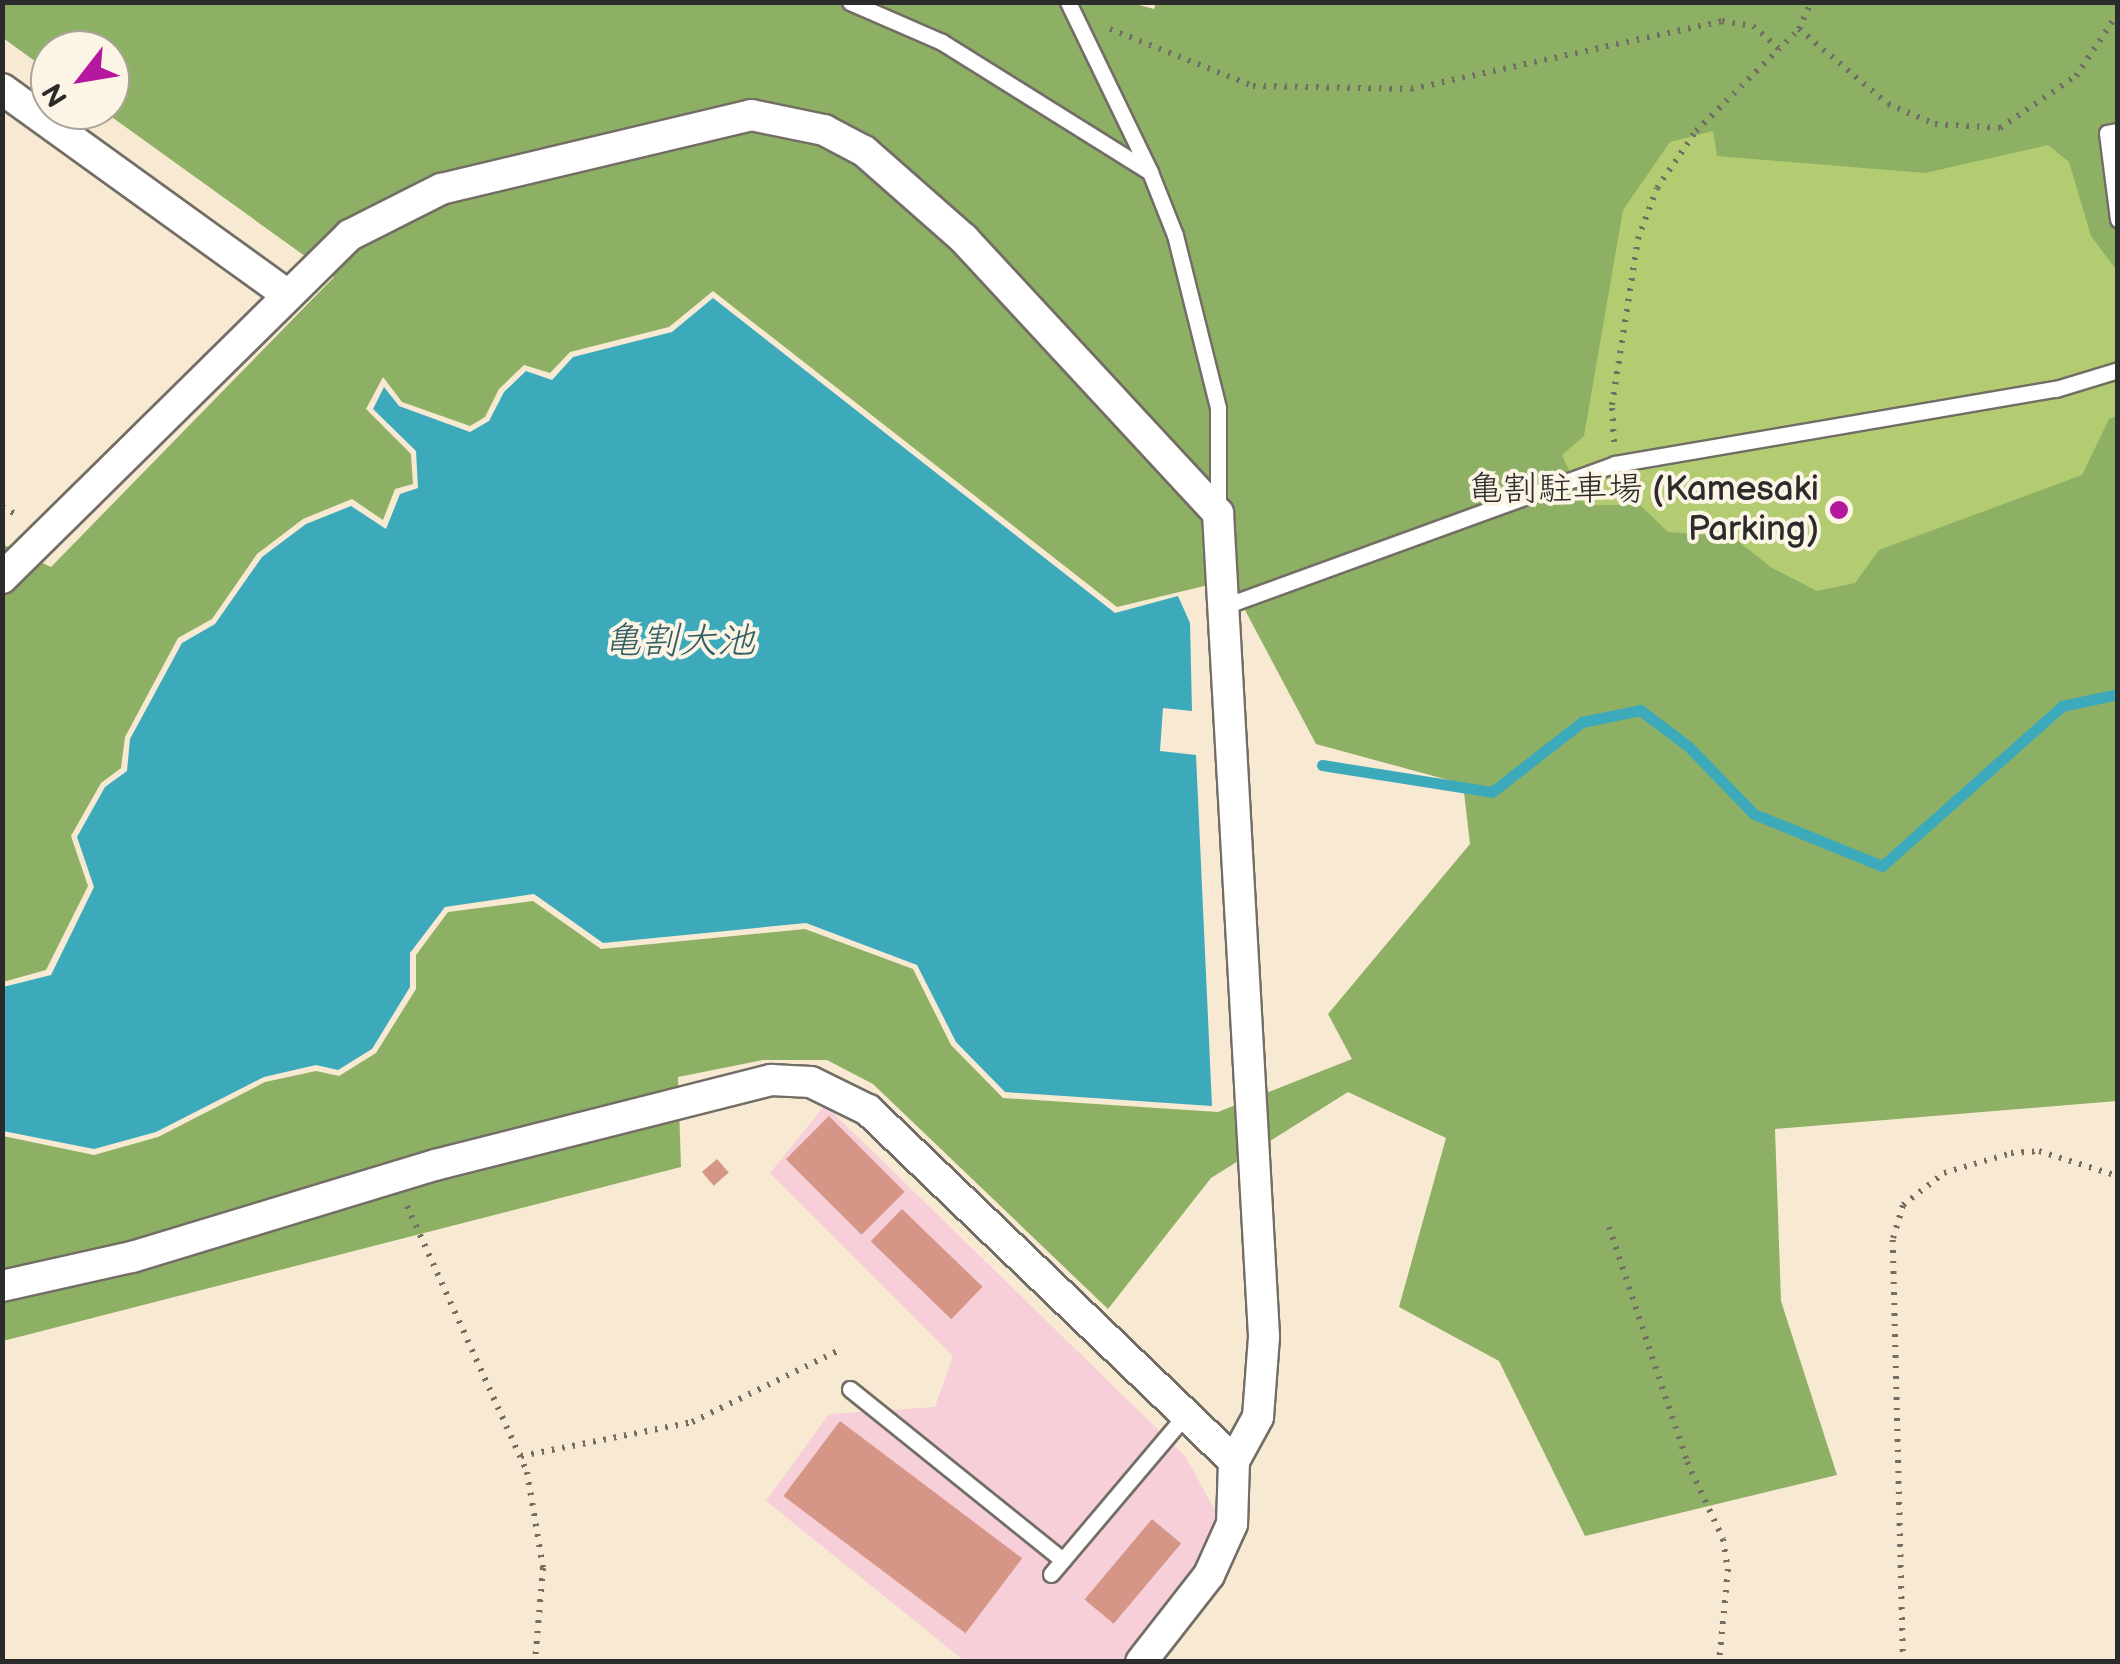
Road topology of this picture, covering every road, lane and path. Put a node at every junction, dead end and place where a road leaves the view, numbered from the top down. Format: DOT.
graph roads {
  1 [pos="850,2"];
  2 [pos="1068,2"];
  3 [pos="1811,2"];
  4 [pos="2118,13"];
  5 [pos="1799,29"];
  6 [pos="1084,31"];
  7 [pos="1781,50"];
  8 [pos="2,89"];
  9 [pos="2118,131"];
  10 [pos="1150,172"];
  11 [pos="2118,219"];
  12 [pos="288,295"];
  13 [pos="2118,370"];
  14 [pos="1615,464"];
  15 [pos="1218,513"];
  16 [pos="2,578"];
  17 [pos="1225,606"];
  18 [pos="2118,1176"];
  19 [pos="388,1181"];
  20 [pos="1608,1227"];
  21 [pos="2,1286"];
  22 [pos="842,1349"];
  23 [pos="850,1389"];
  24 [pos="1186,1414"];
  25 [pos="521,1456"];
  26 [pos="1234,1460"];
  27 [pos="1063,1560"];
  28 [pos="1051,1574"];
  29 [pos="535,1662"];
  30 [pos="1141,1662"];
  31 [pos="1719,1662"];
  32 [pos="1903,1662"];
  1 -- 10 [label="lane"];
  2 -- 6 [label="lane"];
  3 -- 5 [label="path"];
  4 -- 5 [label="path"];
  5 -- 7 [label="path"];
  6 -- 7 [label="path"];
  6 -- 10 [label="lane"];
  7 -- 14 [label="path"];
  8 -- 12 [label="street"];
  9 -- 11 [label="lane"];
  10 -- 15 [label="lane"];
  12 -- 15 [label="street"];
  12 -- 16 [label="street"];
  13 -- 14 [label="lane"];
  14 -- 17 [label="lane"];
  15 -- 17 [label="street"];
  17 -- 26 [label="street"];
  18 -- 32 [label="path"];
  19 -- 21 [label="street"];
  19 -- 24 [label="street"];
  19 -- 25 [label="path"];
  20 -- 31 [label="path"];
  22 -- 25 [label="path"];
  23 -- 27 [label="lane"];
  24 -- 26 [label="street"];
  24 -- 27 [label="lane"];
  25 -- 29 [label="path"];
  26 -- 30 [label="street"];
  27 -- 28 [label="lane"];
}
